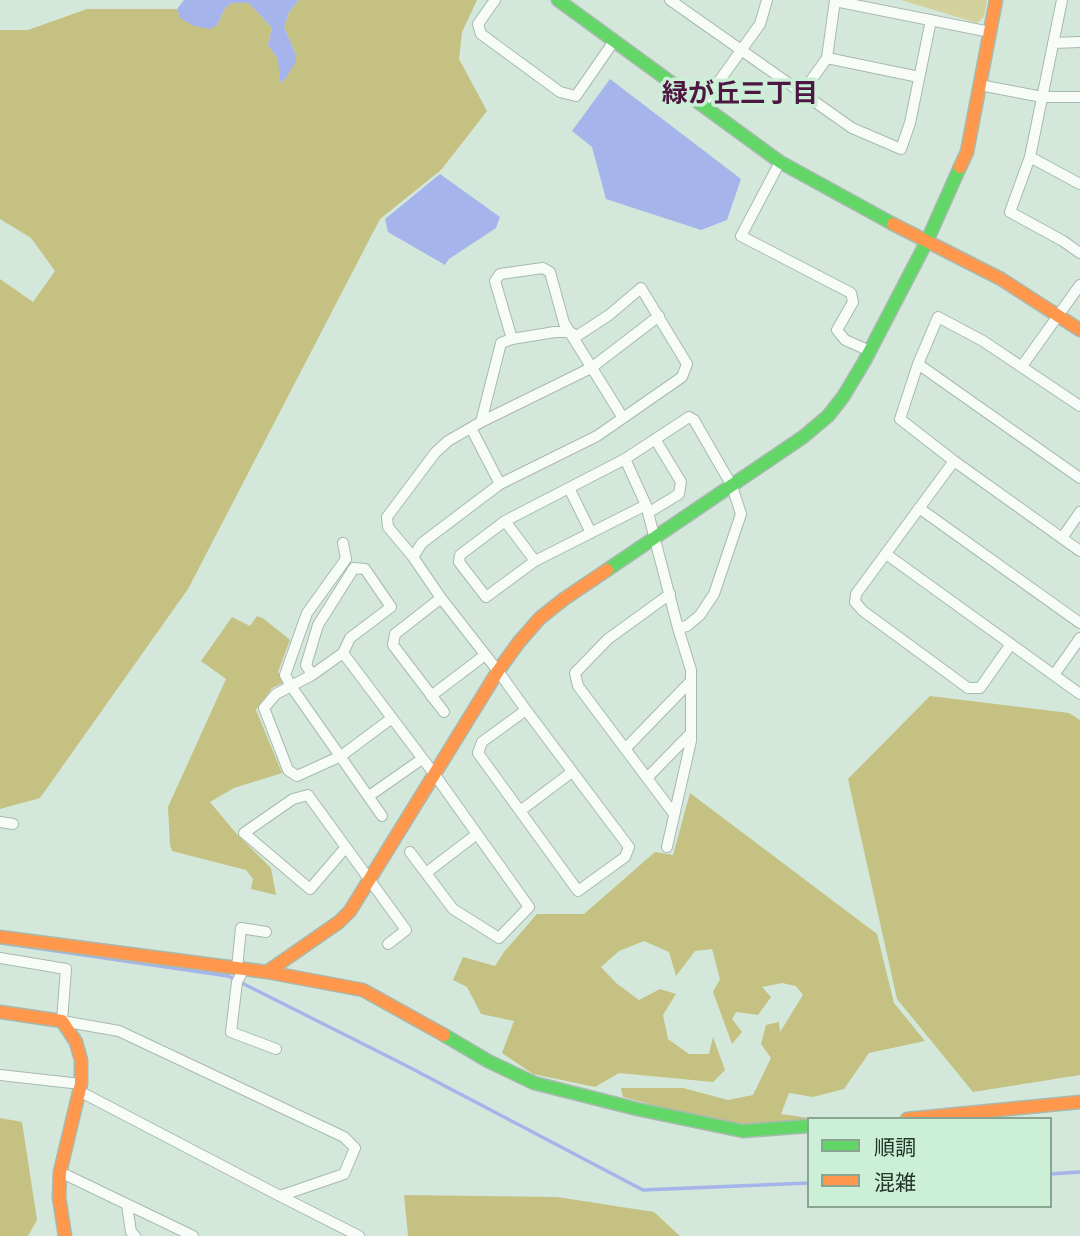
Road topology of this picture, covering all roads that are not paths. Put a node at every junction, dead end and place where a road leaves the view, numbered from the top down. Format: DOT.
graph roads {
  1 [pos="495,0"];
  2 [pos="558,0"];
  3 [pos="670,0"];
  4 [pos="767,0"];
  5 [pos="996,0"];
  6 [pos="1062,0"];
  7 [pos="835,1"];
  8 [pos="931,20"];
  9 [pos="990,32"];
  10 [pos="614,41"];
  11 [pos="1080,42"];
  12 [pos="1053,43"];
  13 [pos="741,51"];
  14 [pos="827,58"];
  15 [pos="919,77"];
  16 [pos="980,85"];
  17 [pos="802,93"];
  18 [pos="1042,97"];
  19 [pos="1080,97"];
  20 [pos="702,105"];
  21 [pos="1030,157"];
  22 [pos="780,162"];
  23 [pos="1080,184"];
  24 [pos="927,241"];
  25 [pos="1080,253"];
  26 [pos="1080,285"];
  27 [pos="1058,315"];
  28 [pos="659,316"];
  29 [pos="1080,330"];
  30 [pos="571,333"];
  31 [pos="512,339"];
  32 [pos="870,351"];
  33 [pos="918,364"];
  34 [pos="1022,366"];
  35 [pos="591,368"];
  36 [pos="1080,406"];
  37 [pos="623,418"];
  38 [pos="481,422"];
  39 [pos="471,428"];
  40 [pos="655,439"];
  41 [pos="625,459"];
  42 [pos="954,461"];
  43 [pos="1080,478"];
  44 [pos="500,484"];
  45 [pos="732,486"];
  46 [pos="569,488"];
  47 [pos="648,509"];
  48 [pos="919,509"];
  49 [pos="1080,512"];
  50 [pos="505,521"];
  51 [pos="591,533"];
  52 [pos="655,538"];
  53 [pos="1062,538"];
  54 [pos="344,544"];
  55 [pos="1080,551"];
  56 [pos="886,554"];
  57 [pos="413,557"];
  58 [pos="535,561"];
  59 [pos="670,594"];
  60 [pos="441,598"];
  61 [pos="1080,624"];
  62 [pos="678,628"];
  63 [pos="1080,638"];
  64 [pos="1011,644"];
  65 [pos="343,653"];
  66 [pos="485,655"];
  67 [pos="498,671"];
  68 [pos="312,675"];
  69 [pos="1054,675"];
  70 [pos="691,681"];
  71 [pos="291,686"];
  72 [pos="1080,694"];
  73 [pos="431,696"];
  74 [pos="526,710"];
  75 [pos="444,712"];
  76 [pos="392,718"];
  77 [pos="691,733"];
  78 [pos="625,749"];
  79 [pos="341,756"];
  80 [pos="422,759"];
  81 [pos="572,772"];
  82 [pos="435,775"];
  83 [pos="647,778"];
  84 [pos="369,796"];
  85 [pos="520,811"];
  86 [pos="674,814"];
  87 [pos="382,816"];
  88 [pos="0,822"];
  89 [pos="13,824"];
  90 [pos="477,834"];
  91 [pos="667,847"];
  92 [pos="346,848"];
  93 [pos="410,852"];
  94 [pos="426,873"];
  95 [pos="370,881"];
  96 [pos="266,932"];
  97 [pos="0,937"];
  98 [pos="388,944"];
  99 [pos="0,958"];
  100 [pos="267,972"];
  101 [pos="239,974"];
  102 [pos="0,1012"];
  103 [pos="62,1021"];
  104 [pos="275,1049"];
  105 [pos="0,1075"];
  106 [pos="80,1088"];
  107 [pos="1080,1102"];
  108 [pos="927,1117"];
  109 [pos="807,1126"];
  110 [pos="60,1172"];
  111 [pos="280,1196"];
  112 [pos="127,1205"];
  113 [pos="65,1236"];
  114 [pos="135,1236"];
  115 [pos="193,1236"];
  116 [pos="359,1236"];
  1 -- 10 [label="street"];
  2 -- 10 [label="street"];
  3 -- 13 [label="street"];
  4 -- 13 [label="street"];
  5 -- 9 [label="street"];
  6 -- 12 [label="street"];
  7 -- 8 [label="street"];
  7 -- 14 [label="street"];
  8 -- 9 [label="street"];
  8 -- 15 [label="street"];
  9 -- 16 [label="street"];
  10 -- 20 [label="street"];
  11 -- 12 [label="street"];
  12 -- 18 [label="street"];
  13 -- 17 [label="street"];
  13 -- 20 [label="street"];
  14 -- 15 [label="street"];
  14 -- 17 [label="street"];
  15 -- 17 [label="street"];
  16 -- 18 [label="street"];
  16 -- 24 [label="street"];
  18 -- 19 [label="street"];
  18 -- 21 [label="street"];
  20 -- 22 [label="street"];
  21 -- 23 [label="street"];
  21 -- 25 [label="street"];
  22 -- 24 [label="street"];
  22 -- 32 [label="street"];
  24 -- 27 [label="street"];
  24 -- 32 [label="street"];
  26 -- 27 [label="street"];
  27 -- 29 [label="street"];
  27 -- 34 [label="street"];
  28 -- 30 [label="street"];
  28 -- 35 [label="street"];
  28 -- 37 [label="street"];
  30 -- 31 [label="street"];
  30 -- 31 [label="street"];
  30 -- 35 [label="street"];
  31 -- 38 [label="street"];
  32 -- 45 [label="street"];
  33 -- 34 [label="street"];
  33 -- 42 [label="street"];
  33 -- 43 [label="street"];
  34 -- 36 [label="street"];
  35 -- 37 [label="street"];
  35 -- 38 [label="street"];
  37 -- 44 [label="street"];
  38 -- 39 [label="street"];
  39 -- 44 [label="street"];
  39 -- 57 [label="street"];
  40 -- 41 [label="street"];
  40 -- 45 [label="street"];
  40 -- 47 [label="street"];
  41 -- 46 [label="street"];
  41 -- 47 [label="street"];
  42 -- 48 [label="street"];
  42 -- 53 [label="street"];
  44 -- 57 [label="street"];
  45 -- 52 [label="street"];
  45 -- 62 [label="street"];
  46 -- 50 [label="street"];
  46 -- 51 [label="street"];
  47 -- 51 [label="street"];
  47 -- 52 [label="street"];
  48 -- 56 [label="street"];
  48 -- 61 [label="street"];
  49 -- 53 [label="street"];
  50 -- 58 [label="street"];
  50 -- 58 [label="street"];
  51 -- 58 [label="street"];
  52 -- 59 [label="street"];
  52 -- 67 [label="street"];
  53 -- 55 [label="street"];
  54 -- 71 [label="street"];
  56 -- 64 [label="street"];
  56 -- 64 [label="street"];
  57 -- 60 [label="street"];
  59 -- 62 [label="street"];
  59 -- 78 [label="street"];
  60 -- 66 [label="street"];
  60 -- 73 [label="street"];
  62 -- 70 [label="street"];
  63 -- 69 [label="street"];
  64 -- 69 [label="street"];
  65 -- 68 [label="street"];
  65 -- 68 [label="street"];
  65 -- 76 [label="street"];
  66 -- 67 [label="street"];
  66 -- 73 [label="street"];
  67 -- 74 [label="street"];
  67 -- 82 [label="street"];
  68 -- 71 [label="street"];
  69 -- 72 [label="street"];
  70 -- 77 [label="street"];
  70 -- 78 [label="street"];
  71 -- 79 [label="street"];
  71 -- 79 [label="street"];
  73 -- 75 [label="street"];
  74 -- 81 [label="street"];
  74 -- 85 [label="street"];
  76 -- 79 [label="street"];
  76 -- 80 [label="street"];
  77 -- 83 [label="street"];
  77 -- 86 [label="street"];
  78 -- 83 [label="street"];
  79 -- 84 [label="street"];
  80 -- 82 [label="street"];
  80 -- 84 [label="street"];
  81 -- 85 [label="street"];
  81 -- 85 [label="street"];
  82 -- 90 [label="street"];
  82 -- 95 [label="street"];
  83 -- 86 [label="street"];
  84 -- 87 [label="street"];
  86 -- 91 [label="street"];
  88 -- 89 [label="street"];
  90 -- 94 [label="street"];
  90 -- 94 [label="street"];
  92 -- 92 [label="street"];
  92 -- 95 [label="street"];
  93 -- 94 [label="street"];
  95 -- 98 [label="street"];
  95 -- 100 [label="street"];
  96 -- 101 [label="street"];
  97 -- 101 [label="street"];
  99 -- 103 [label="street"];
  100 -- 101 [label="street"];
  100 -- 109 [label="street"];
  101 -- 104 [label="street"];
  102 -- 103 [label="street"];
  103 -- 106 [label="street"];
  103 -- 111 [label="street"];
  105 -- 106 [label="street"];
  106 -- 110 [label="street"];
  106 -- 111 [label="street"];
  107 -- 108 [label="street"];
  110 -- 112 [label="street"];
  110 -- 113 [label="street"];
  111 -- 116 [label="street"];
  112 -- 114 [label="street"];
  112 -- 115 [label="street"];
}
